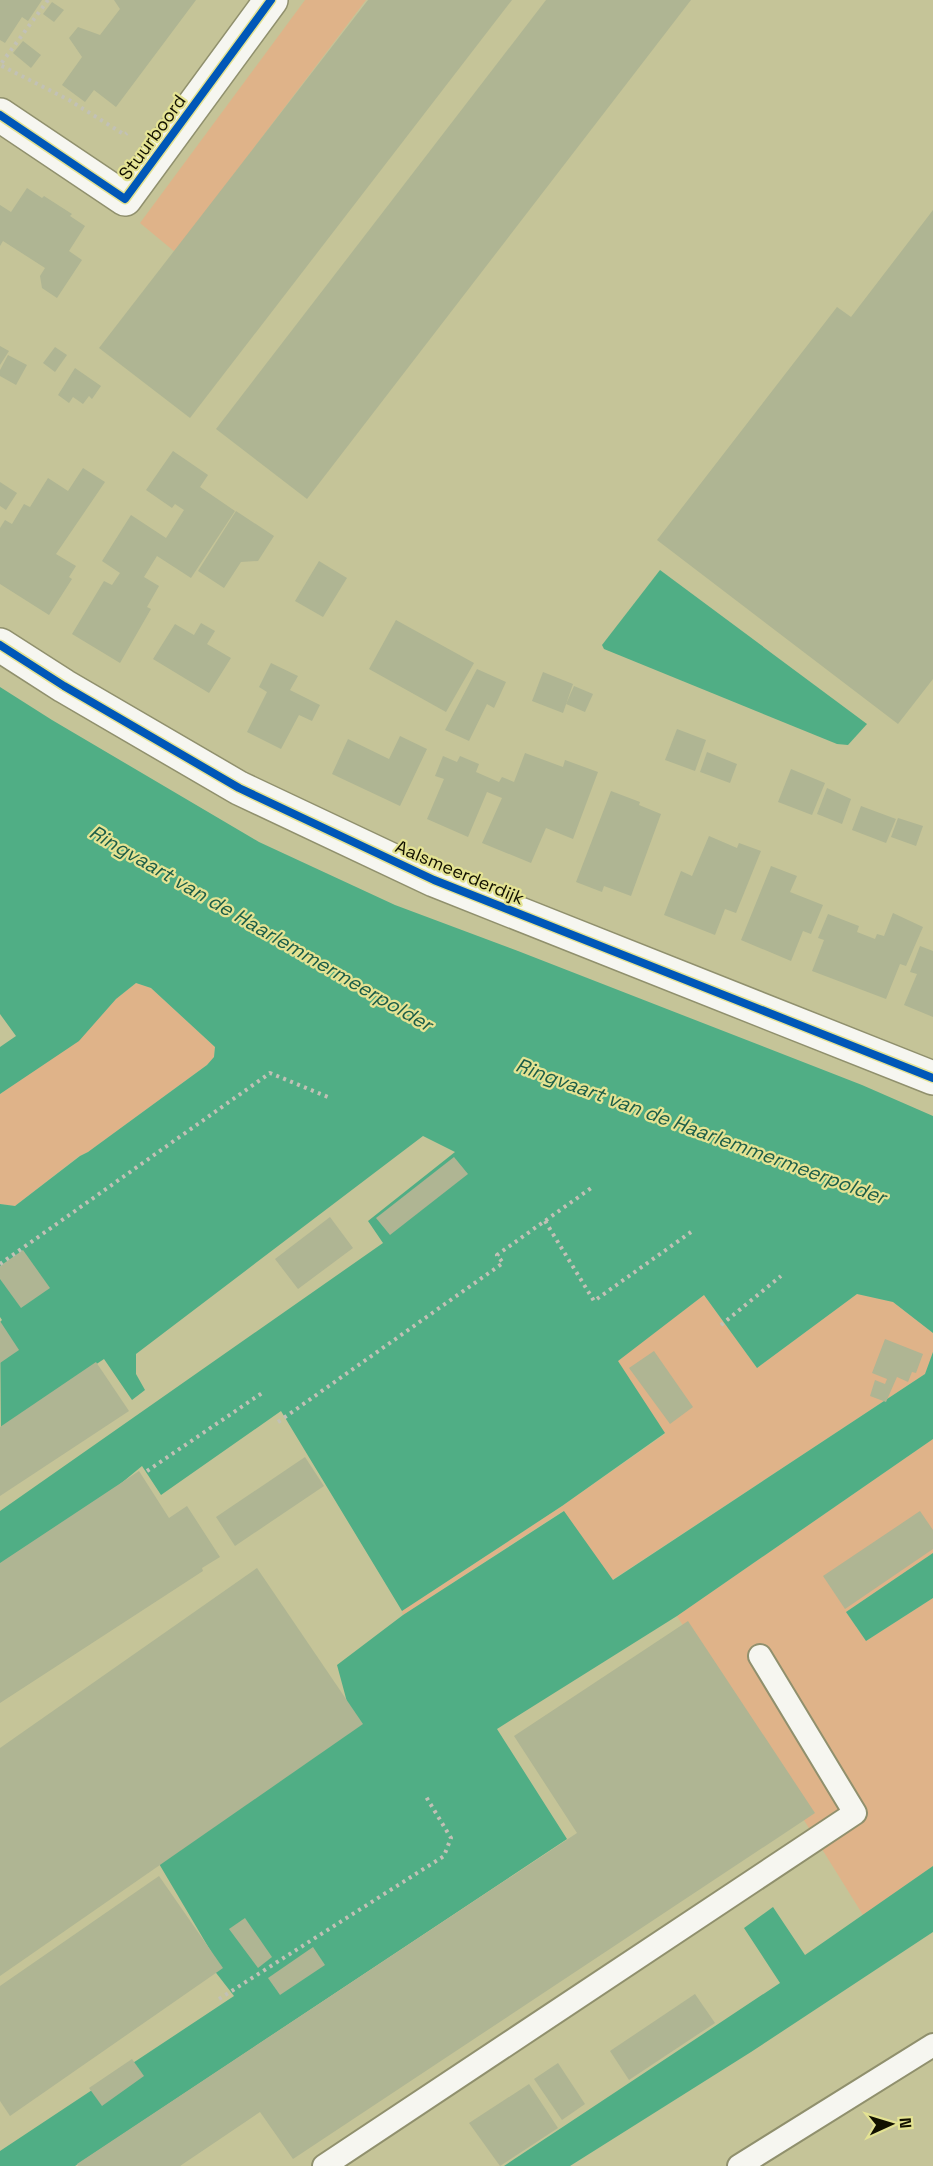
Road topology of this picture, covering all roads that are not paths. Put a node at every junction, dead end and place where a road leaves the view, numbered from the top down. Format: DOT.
graph roads {
  1 [pos="271,0"];
  2 [pos="0,115"];
  3 [pos="0,645"];
  4 [pos="933,1078"];
  5 [pos="760,1656"];
  6 [pos="933,2045"];
  7 [pos="324,2166"];
  8 [pos="739,2166"];
  1 -- 2 [label="street, Stuurboord"];
  3 -- 4 [label="street, Aalsmeerderdijk"];
  5 -- 7 [label="lane"];
  6 -- 8 [label="lane"];
}
